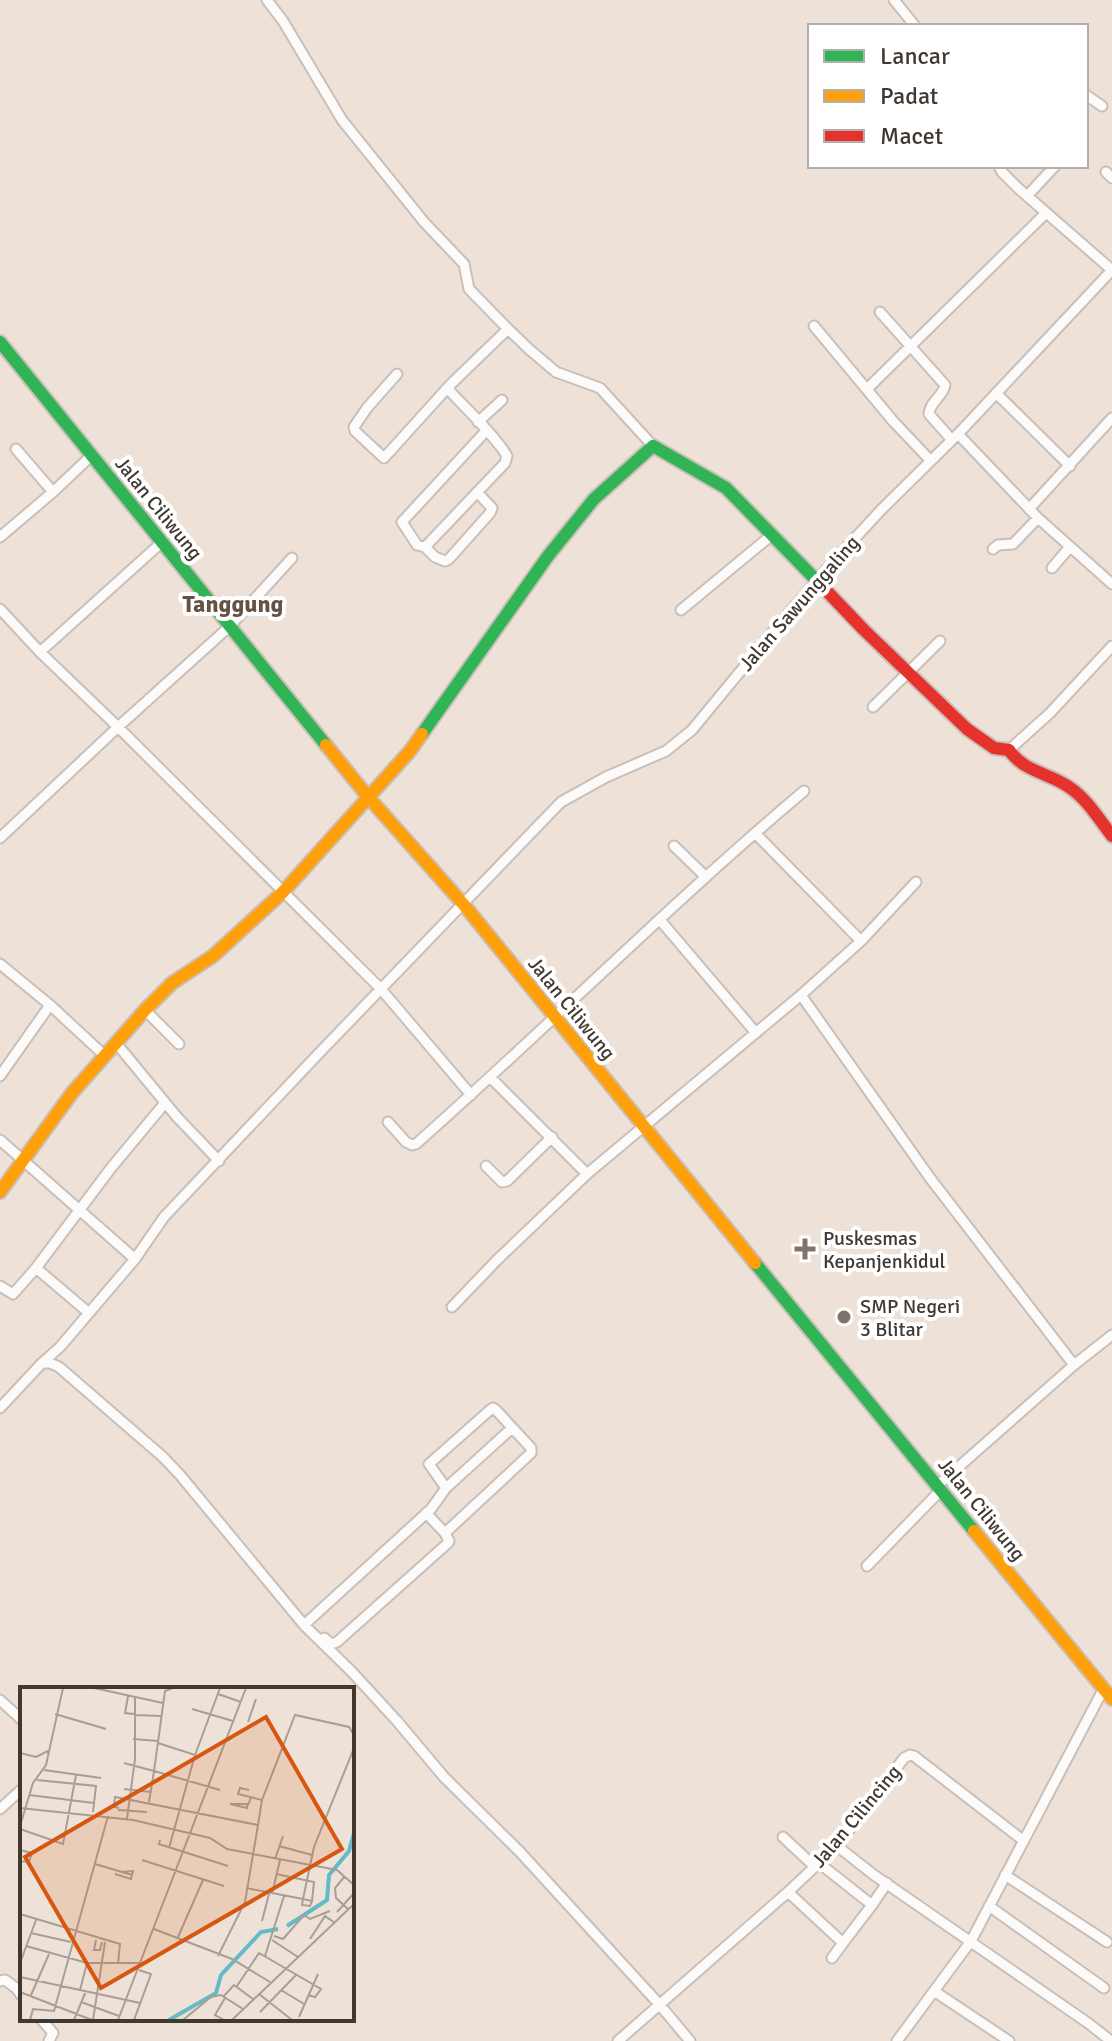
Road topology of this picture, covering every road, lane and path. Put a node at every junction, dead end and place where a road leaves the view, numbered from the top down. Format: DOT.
graph roads {
  1 [pos="267,0"];
  2 [pos="894,0"];
  3 [pos="913,24"];
  4 [pos="1088,96"];
  5 [pos="1102,106"];
  6 [pos="1000,168"];
  7 [pos="1053,168"];
  8 [pos="1027,196"];
  9 [pos="1046,213"];
  10 [pos="1112,270"];
  11 [pos="880,312"];
  12 [pos="814,326"];
  13 [pos="508,329"];
  14 [pos="0,342"];
  15 [pos="910,347"];
  16 [pos="397,374"];
  17 [pos="447,388"];
  18 [pos="867,389"];
  19 [pos="996,393"];
  20 [pos="502,400"];
  21 [pos="1112,418"];
  22 [pos="478,422"];
  23 [pos="486,431"];
  24 [pos="955,437"];
  25 [pos="653,446"];
  26 [pos="16,449"];
  27 [pos="91,456"];
  28 [pos="930,460"];
  29 [pos="1070,466"];
  30 [pos="53,492"];
  31 [pos="477,492"];
  32 [pos="1029,509"];
  33 [pos="1038,518"];
  34 [pos="773,534"];
  35 [pos="0,537"];
  36 [pos="161,543"];
  37 [pos="425,547"];
  38 [pos="1069,548"];
  39 [pos="993,549"];
  40 [pos="292,558"];
  41 [pos="1052,568"];
  42 [pos="817,582"];
  43 [pos="1112,584"];
  44 [pos="0,609"];
  45 [pos="681,610"];
  46 [pos="229,627"];
  47 [pos="940,641"];
  48 [pos="1112,646"];
  49 [pos="40,652"];
  50 [pos="908,673"];
  51 [pos="873,707"];
  52 [pos="118,727"];
  53 [pos="1009,750"];
  54 [pos="804,791"];
  55 [pos="369,798"];
  56 [pos="755,833"];
  57 [pos="1112,836"];
  58 [pos="0,838"];
  59 [pos="674,846"];
  60 [pos="706,877"];
  61 [pos="916,882"];
  62 [pos="283,892"];
  63 [pos="464,905"];
  64 [pos="660,920"];
  65 [pos="861,941"];
  66 [pos="0,964"];
  67 [pos="381,989"];
  68 [pos="801,995"];
  69 [pos="50,1005"];
  70 [pos="145,1010"];
  71 [pos="554,1018"];
  72 [pos="756,1033"];
  73 [pos="116,1043"];
  74 [pos="179,1044"];
  75 [pos="104,1055"];
  76 [pos="0,1076"];
  77 [pos="490,1077"];
  78 [pos="471,1095"];
  79 [pos="165,1103"];
  80 [pos="388,1122"];
  81 [pos="643,1126"];
  82 [pos="552,1137"];
  83 [pos="0,1140"];
  84 [pos="25,1160"];
  85 [pos="219,1161"];
  86 [pos="486,1166"];
  87 [pos="587,1174"];
  88 [pos="0,1192"];
  89 [pos="80,1209"];
  90 [pos="135,1259"];
  91 [pos="36,1268"];
  92 [pos="0,1286"];
  93 [pos="452,1307"];
  94 [pos="89,1313"];
  95 [pos="1112,1335"];
  96 [pos="60,1347"];
  97 [pos="42,1363"];
  98 [pos="1074,1365"];
  99 [pos="59,1367"];
  100 [pos="0,1408"];
  101 [pos="512,1428"];
  102 [pos="446,1488"];
  103 [pos="939,1488"];
  104 [pos="429,1510"];
  105 [pos="447,1531"];
  106 [pos="867,1566"];
  107 [pos="306,1623"];
  108 [pos="1108,1693"];
  109 [pos="0,1700"];
  110 [pos="20,1718"];
  111 [pos="20,1791"];
  112 [pos="0,1809"];
  113 [pos="783,1837"];
  114 [pos="1024,1841"];
  115 [pos="837,1846"];
  116 [pos="817,1865"];
  117 [pos="1005,1875"];
  118 [pos="887,1883"];
  119 [pos="788,1892"];
  120 [pos="872,1905"];
  121 [pos="989,1906"];
  122 [pos="971,1941"];
  123 [pos="1107,1942"];
  124 [pos="843,1943"];
  125 [pos="832,1958"];
  126 [pos="0,1981"];
  127 [pos="1104,1988"];
  128 [pos="934,1991"];
  129 [pos="20,1993"];
  130 [pos="659,2004"];
  131 [pos="43,2021"];
  132 [pos="902,2039"];
  133 [pos="49,2041"];
  134 [pos="618,2041"];
  135 [pos="690,2041"];
  136 [pos="1009,2041"];
  137 [pos="1111,2041"];
  1 -- 13 [label="street"];
  2 -- 3 [label="street"];
  4 -- 5 [label="street"];
  6 -- 8 [label="street"];
  7 -- 8 [label="street"];
  8 -- 9 [label="street"];
  9 -- 10 [label="street"];
  9 -- 15 [label="street"];
  10 -- 19 [label="street, Jalan Sawunggaling"];
  11 -- 15 [label="street"];
  12 -- 18 [label="street"];
  13 -- 17 [label="street"];
  13 -- 25 [label="street"];
  14 -- 27 [label="main road, Jalan Ciliwung"];
  15 -- 18 [label="street"];
  15 -- 24 [label="street"];
  16 -- 17 [label="street"];
  17 -- 22 [label="street"];
  18 -- 28 [label="street"];
  19 -- 24 [label="street, Jalan Sawunggaling"];
  19 -- 29 [label="street"];
  20 -- 22 [label="street"];
  21 -- 29 [label="street"];
  22 -- 23 [label="street"];
  23 -- 31 [label="street"];
  23 -- 37 [label="street"];
  24 -- 28 [label="street, Jalan Sawunggaling"];
  24 -- 32 [label="street"];
  25 -- 34 [label="main road"];
  25 -- 55 [label="main road"];
  26 -- 30 [label="street"];
  27 -- 30 [label="street"];
  27 -- 36 [label="main road, Jalan Ciliwung"];
  28 -- 42 [label="street, Jalan Sawunggaling"];
  29 -- 32 [label="street"];
  30 -- 35 [label="street"];
  31 -- 37 [label="street"];
  31 -- 37 [label="street"];
  32 -- 33 [label="street"];
  33 -- 38 [label="street"];
  33 -- 39 [label="street"];
  34 -- 42 [label="main road"];
  34 -- 45 [label="street"];
  36 -- 46 [label="main road, Jalan Ciliwung"];
  36 -- 49 [label="street"];
  38 -- 41 [label="street"];
  38 -- 43 [label="street"];
  40 -- 46 [label="street"];
  42 -- 50 [label="main road"];
  42 -- 63 [label="street, Jalan Sawunggaling"];
  44 -- 49 [label="street"];
  46 -- 52 [label="street"];
  46 -- 55 [label="main road, Jalan Ciliwung"];
  47 -- 50 [label="street"];
  48 -- 53 [label="street"];
  49 -- 52 [label="street"];
  50 -- 51 [label="street"];
  50 -- 53 [label="main road"];
  52 -- 58 [label="street"];
  52 -- 62 [label="street"];
  53 -- 57 [label="main road"];
  54 -- 56 [label="street"];
  55 -- 62 [label="main road"];
  55 -- 63 [label="main road, Jalan Ciliwung"];
  56 -- 60 [label="street"];
  56 -- 65 [label="street"];
  59 -- 60 [label="street"];
  60 -- 64 [label="street"];
  61 -- 65 [label="street"];
  62 -- 67 [label="street"];
  62 -- 70 [label="main road"];
  63 -- 67 [label="street, Jalan Sawunggaling"];
  63 -- 71 [label="main road, Jalan Ciliwung"];
  64 -- 71 [label="street"];
  64 -- 72 [label="street"];
  65 -- 68 [label="street"];
  66 -- 69 [label="street"];
  67 -- 78 [label="street"];
  67 -- 85 [label="street, Jalan Sawunggaling"];
  68 -- 72 [label="street"];
  68 -- 98 [label="street"];
  69 -- 75 [label="street"];
  69 -- 76 [label="street"];
  70 -- 73 [label="main road"];
  70 -- 74 [label="street"];
  71 -- 77 [label="street"];
  71 -- 81 [label="main road, Jalan Ciliwung"];
  72 -- 81 [label="street"];
  73 -- 75 [label="main road"];
  73 -- 79 [label="street"];
  75 -- 84 [label="main road"];
  77 -- 78 [label="street"];
  77 -- 82 [label="street"];
  78 -- 80 [label="street"];
  79 -- 85 [label="street"];
  79 -- 89 [label="street"];
  81 -- 87 [label="street"];
  81 -- 103 [label="main road, Jalan Ciliwung"];
  82 -- 86 [label="street"];
  82 -- 87 [label="street"];
  83 -- 84 [label="street"];
  84 -- 88 [label="main road"];
  84 -- 89 [label="street"];
  85 -- 90 [label="street, Jalan Sawunggaling"];
  87 -- 93 [label="street"];
  89 -- 90 [label="street"];
  89 -- 91 [label="street"];
  90 -- 94 [label="street, Jalan Sawunggaling"];
  91 -- 92 [label="street"];
  91 -- 94 [label="street"];
  94 -- 96 [label="street, Jalan Sawunggaling"];
  95 -- 98 [label="street"];
  96 -- 97 [label="street, Jalan Sawunggaling"];
  96 -- 99 [label="street"];
  97 -- 99 [label="street"];
  97 -- 100 [label="street, Jalan Sawunggaling"];
  98 -- 103 [label="street"];
  99 -- 107 [label="street"];
  101 -- 102 [label="street"];
  101 -- 102 [label="street"];
  101 -- 105 [label="street"];
  102 -- 104 [label="street"];
  103 -- 106 [label="street"];
  103 -- 108 [label="main road, Jalan Ciliwung"];
  104 -- 105 [label="street"];
  104 -- 107 [label="street"];
  105 -- 107 [label="street"];
  107 -- 130 [label="street"];
  108 -- 114 [label="street"];
  109 -- 110 [label="street"];
  111 -- 112 [label="street"];
  113 -- 116 [label="street"];
  114 -- 115 [label="street, Jalan Cilincing"];
  114 -- 117 [label="street"];
  115 -- 116 [label="street, Jalan Cilincing"];
  115 -- 118 [label="street"];
  116 -- 119 [label="street, Jalan Cilincing"];
  116 -- 120 [label="street"];
  117 -- 121 [label="street"];
  117 -- 123 [label="street"];
  118 -- 120 [label="street"];
  118 -- 122 [label="street"];
  119 -- 124 [label="street"];
  119 -- 130 [label="street, Jalan Cilincing"];
  120 -- 124 [label="street"];
  121 -- 122 [label="street"];
  121 -- 127 [label="street"];
  122 -- 128 [label="street"];
  122 -- 137 [label="street"];
  124 -- 125 [label="street"];
  126 -- 129 [label="street"];
  128 -- 132 [label="street"];
  128 -- 136 [label="street"];
  130 -- 134 [label="street, Jalan Cilincing"];
  130 -- 135 [label="street"];
  131 -- 133 [label="street"];
}
